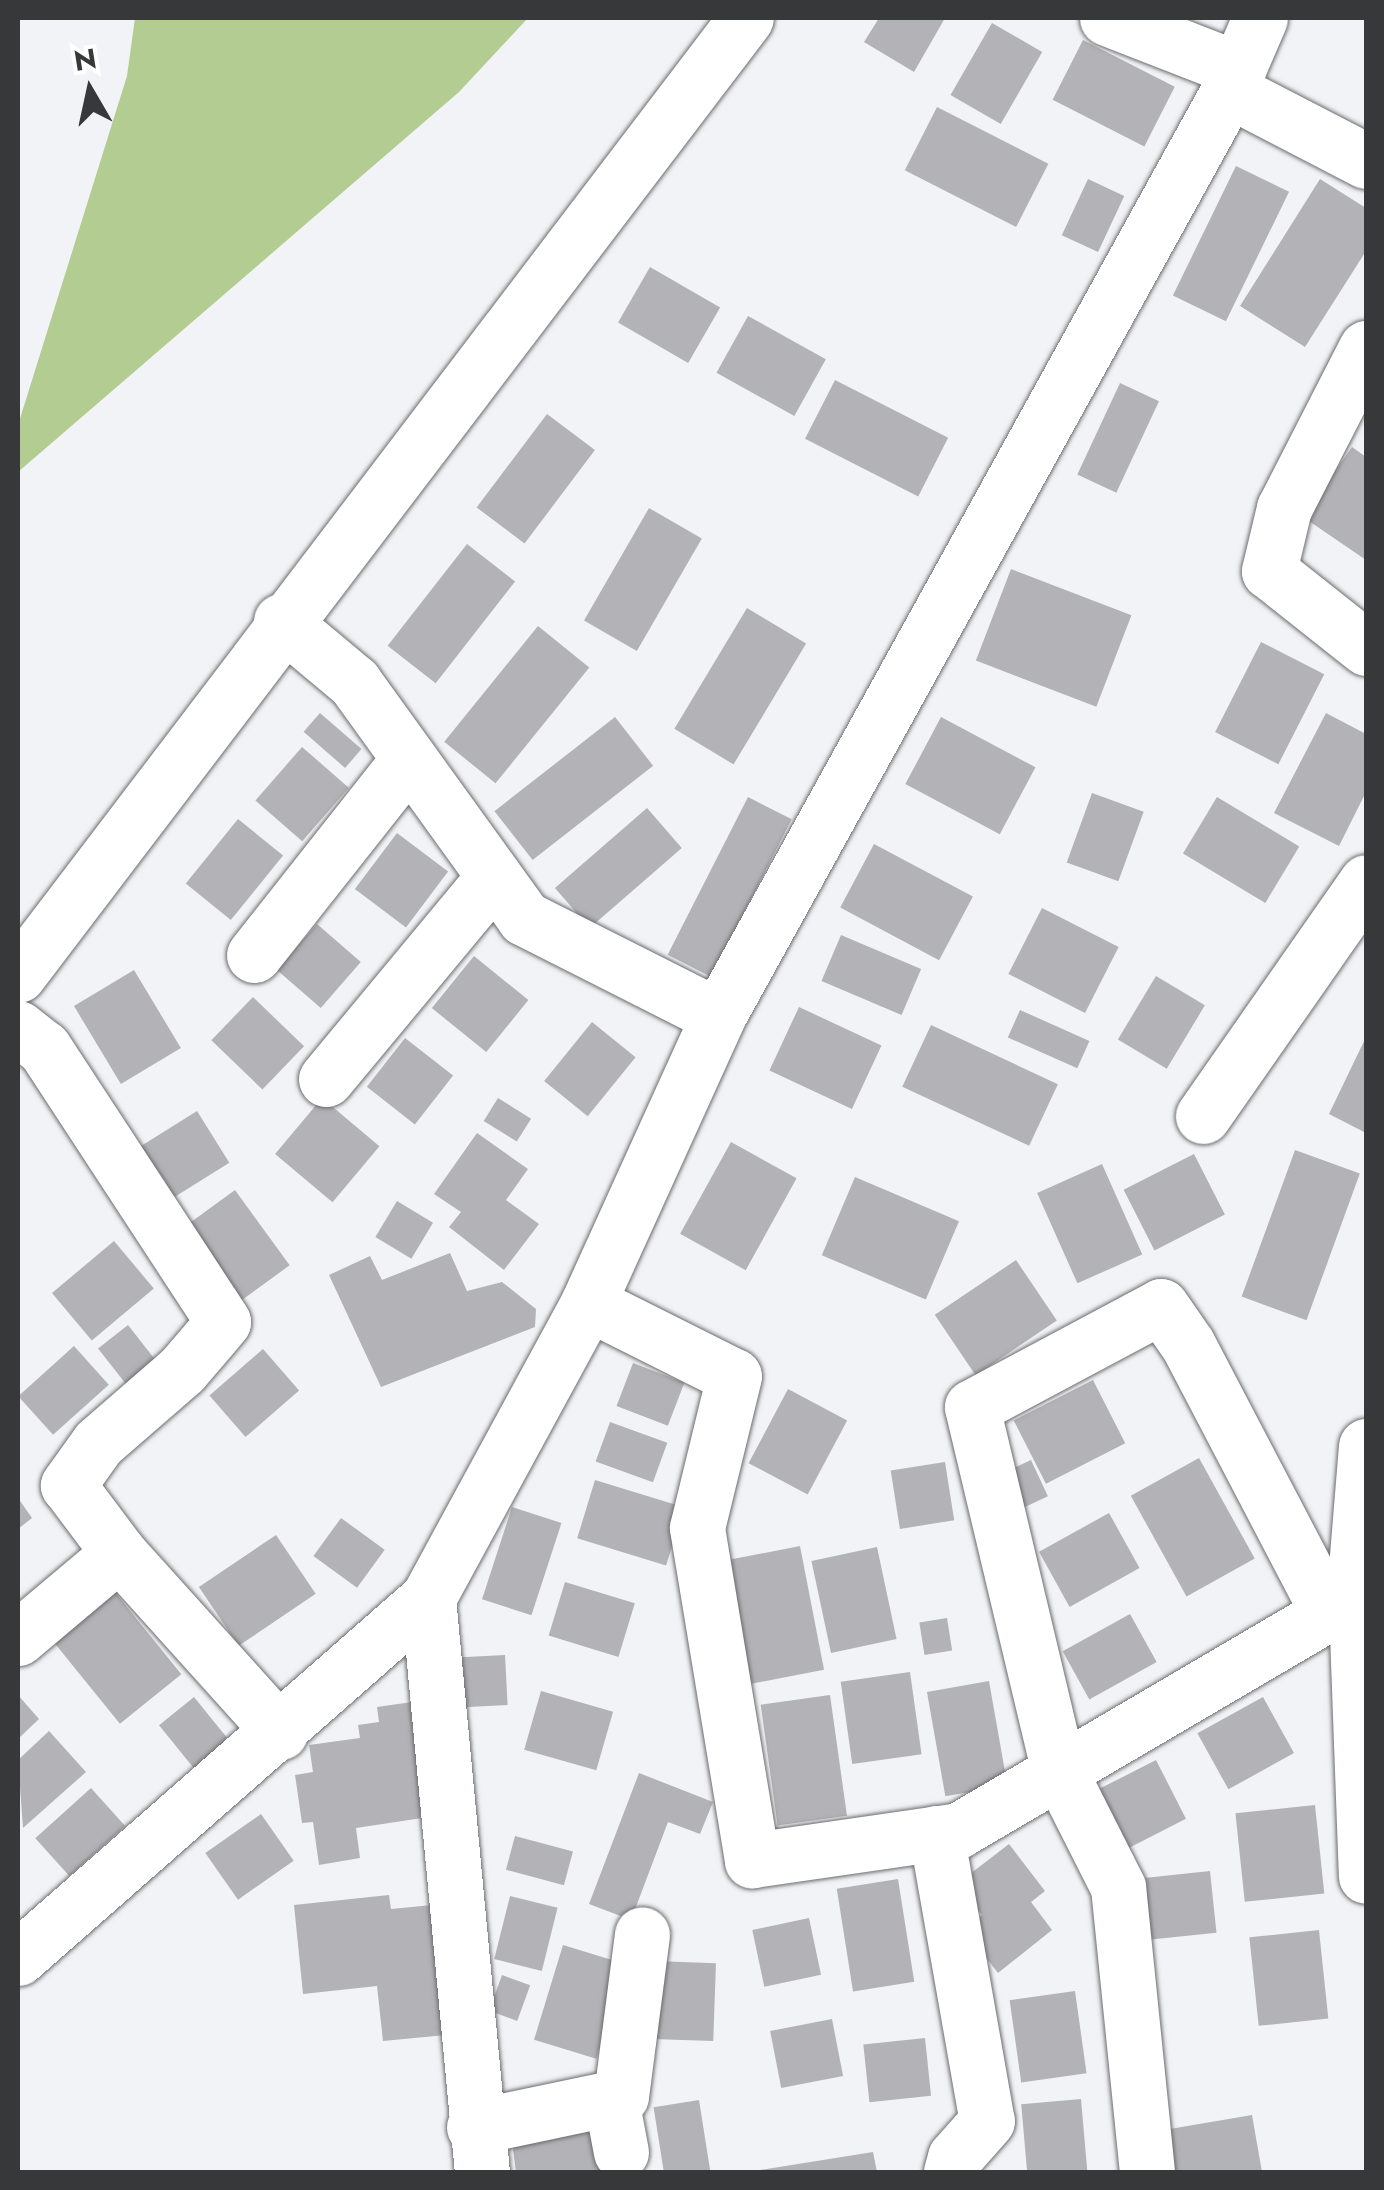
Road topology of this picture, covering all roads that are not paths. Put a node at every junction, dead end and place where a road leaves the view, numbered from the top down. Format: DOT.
graph roads {
  1 [pos="746,18"];
  2 [pos="1107,18"];
  3 [pos="1260,18"];
  4 [pos="1233,79"];
  5 [pos="1366,161"];
  6 [pos="1366,348"];
  7 [pos="281,621"];
  8 [pos="1366,648"];
  9 [pos="409,759"];
  10 [pos="494,877"];
  11 [pos="1366,882"];
  12 [pos="254,955"];
  13 [pos="18,974"];
  14 [pos="718,1016"];
  15 [pos="18,1028"];
  16 [pos="326,1078"];
  17 [pos="1203,1116"];
  18 [pos="588,1304"];
  19 [pos="1366,1446"];
  20 [pos="119,1553"];
  21 [pos="1351,1592"];
  22 [pos="428,1598"];
  23 [pos="18,1638"];
  24 [pos="280,1732"];
  25 [pos="1058,1768"];
  26 [pos="936,1833"];
  27 [pos="1366,1876"];
  28 [pos="642,1934"];
  29 [pos="18,1958"];
  30 [pos="611,2099"];
  31 [pos="478,2150"];
  32 [pos="621,2152"];
  33 [pos="950,2172"];
  34 [pos="1147,2172"];
  1 -- 7 [label="street"];
  2 -- 4 [label="street"];
  3 -- 4 [label="street"];
  4 -- 5 [label="street"];
  4 -- 14 [label="street"];
  6 -- 8 [label="street"];
  7 -- 9 [label="street"];
  7 -- 13 [label="street"];
  9 -- 10 [label="street"];
  9 -- 12 [label="street"];
  10 -- 14 [label="street"];
  10 -- 16 [label="street"];
  11 -- 17 [label="street"];
  14 -- 18 [label="street"];
  15 -- 20 [label="street"];
  18 -- 22 [label="street"];
  18 -- 26 [label="street"];
  19 -- 21 [label="street"];
  20 -- 23 [label="street"];
  20 -- 24 [label="street"];
  21 -- 25 [label="street"];
  21 -- 25 [label="street"];
  21 -- 27 [label="street"];
  22 -- 24 [label="street"];
  22 -- 31 [label="street"];
  24 -- 29 [label="street"];
  25 -- 26 [label="street"];
  25 -- 34 [label="street"];
  26 -- 33 [label="street"];
  28 -- 30 [label="street"];
  30 -- 31 [label="street"];
  30 -- 32 [label="street"];
}
